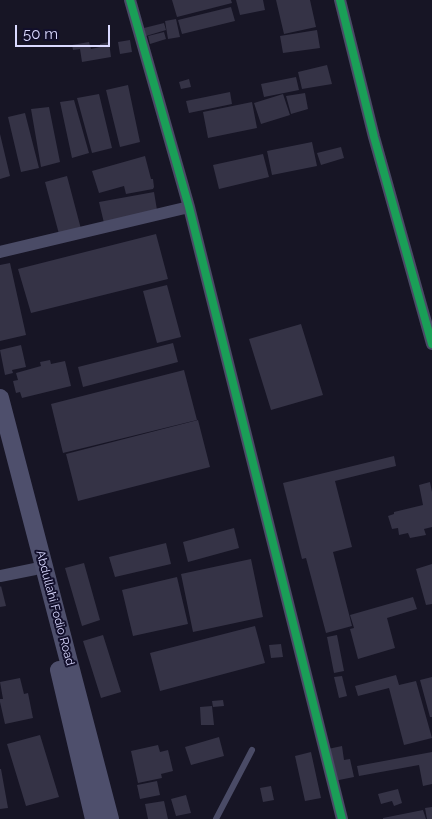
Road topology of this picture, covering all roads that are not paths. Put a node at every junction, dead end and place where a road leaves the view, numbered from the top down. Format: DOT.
graph roads {
  1 [pos="130,0"];
  2 [pos="340,0"];
  3 [pos="189,207"];
  4 [pos="0,252"];
  5 [pos="431,339"];
  6 [pos="0,398"];
  7 [pos="0,439"];
  8 [pos="35,569"];
  9 [pos="0,576"];
  10 [pos="252,750"];
  11 [pos="94,819"];
  12 [pos="110,819"];
  13 [pos="216,819"];
  14 [pos="342,819"];
  1 -- 3 [label="street"];
  2 -- 5 [label="street"];
  3 -- 4 [label="street"];
  3 -- 14 [label="street"];
  6 -- 12 [label="main road, Abdullahi Fodio Road"];
  7 -- 8 [label="main road, Abdullahi Fodio Road"];
  8 -- 9 [label="street"];
  8 -- 11 [label="main road, Abdullahi Fodio Road"];
  10 -- 13 [label="lane"];
}
